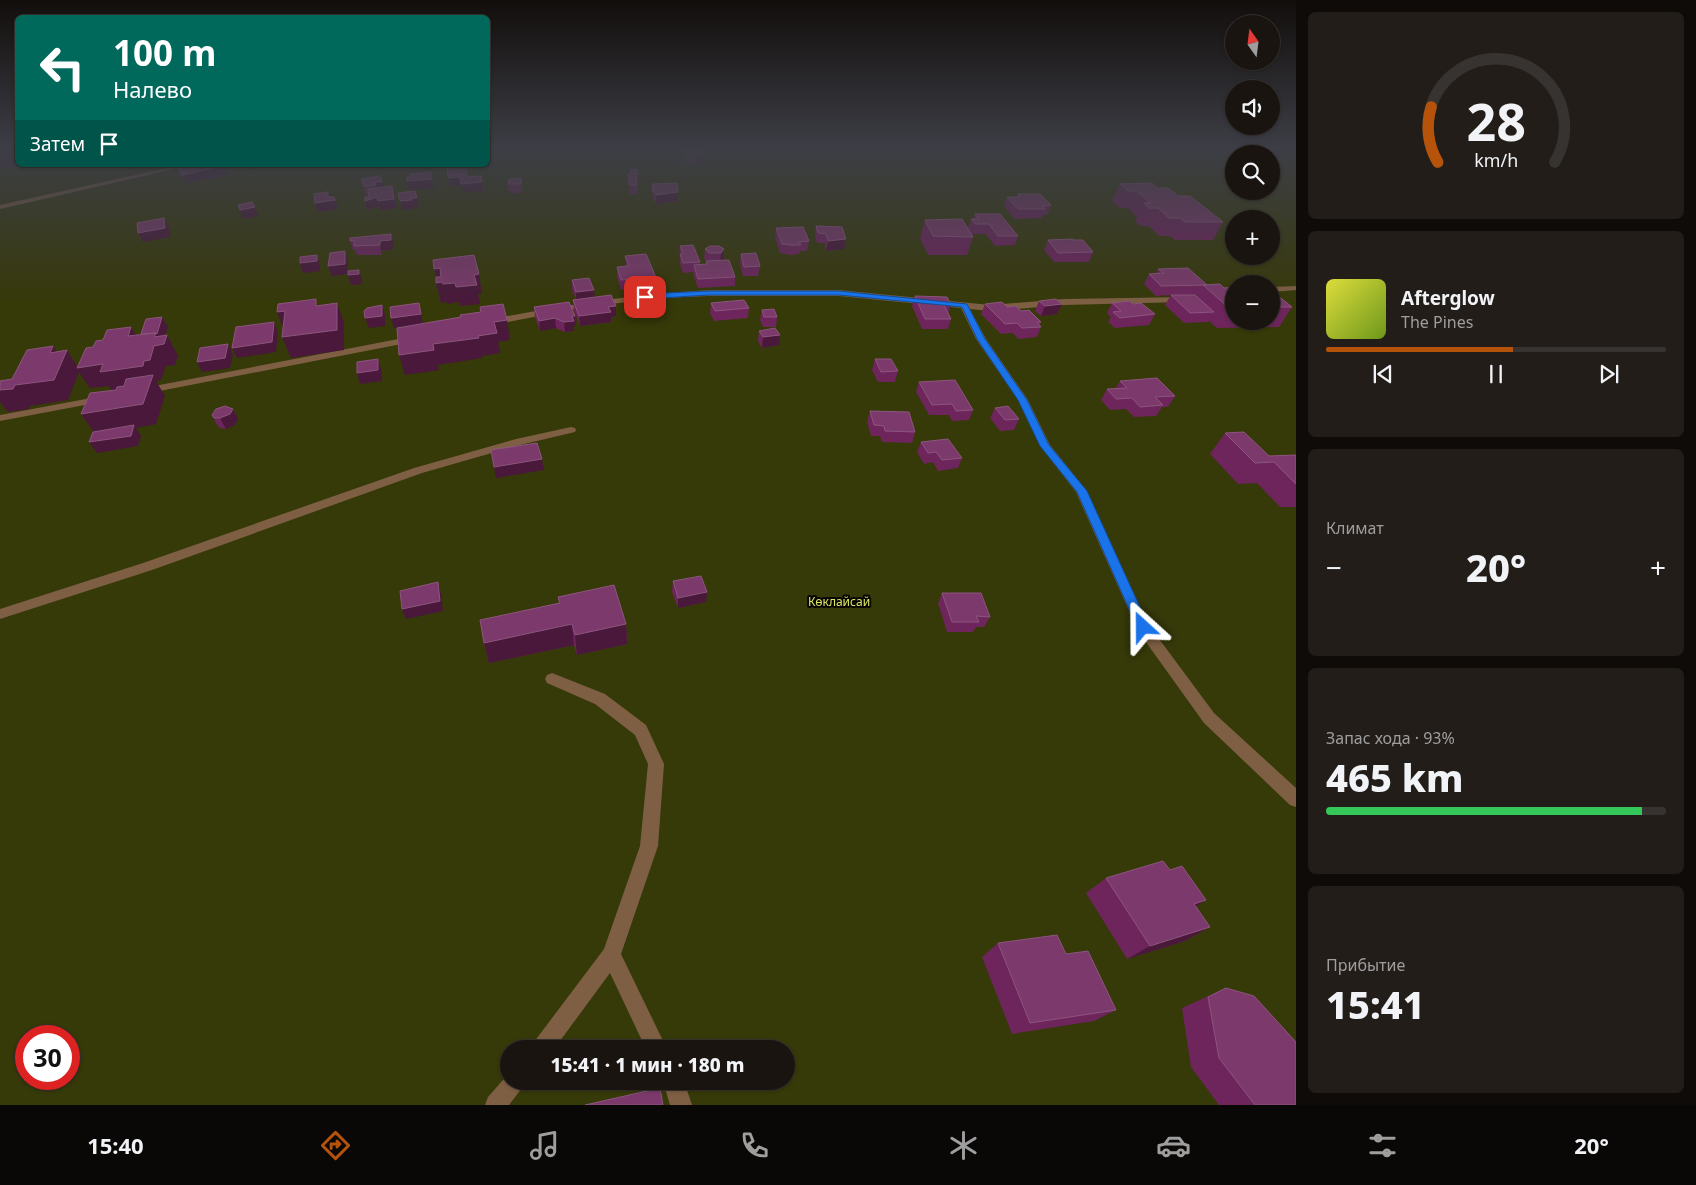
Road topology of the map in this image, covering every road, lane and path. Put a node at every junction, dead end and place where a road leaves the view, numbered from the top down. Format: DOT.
graph roads {
  1 [pos="29,201"];
  2 [pos="0,207"];
  3 [pos="1296,288"];
  4 [pos="1280,289"];
  5 [pos="1192,299"];
  6 [pos="964,305"];
  7 [pos="483,324"];
  8 [pos="421,338"];
  9 [pos="132,394"];
  10 [pos="113,397"];
  11 [pos="0,418"];
  12 [pos="571,430"];
  13 [pos="0,614"];
  14 [pos="552,679"];
  15 [pos="1296,799"];
  16 [pos="611,955"];
  17 [pos="548,1040"];
  18 [pos="653,1040"];
  19 [pos="508,1090"];
  20 [pos="676,1090"];
  21 [pos="496,1105"];
  22 [pos="681,1105"];
  1 -- 2 [label="street"];
  3 -- 4 [label="street"];
  5 -- 6 [label="street"];
  6 -- 7 [label="street"];
  6 -- 15 [label="street"];
  8 -- 9 [label="street"];
  10 -- 11 [label="street"];
  12 -- 13 [label="street"];
  14 -- 16 [label="street"];
  16 -- 17 [label="street"];
  16 -- 18 [label="street"];
  19 -- 21 [label="street"];
  20 -- 22 [label="street"];
}
